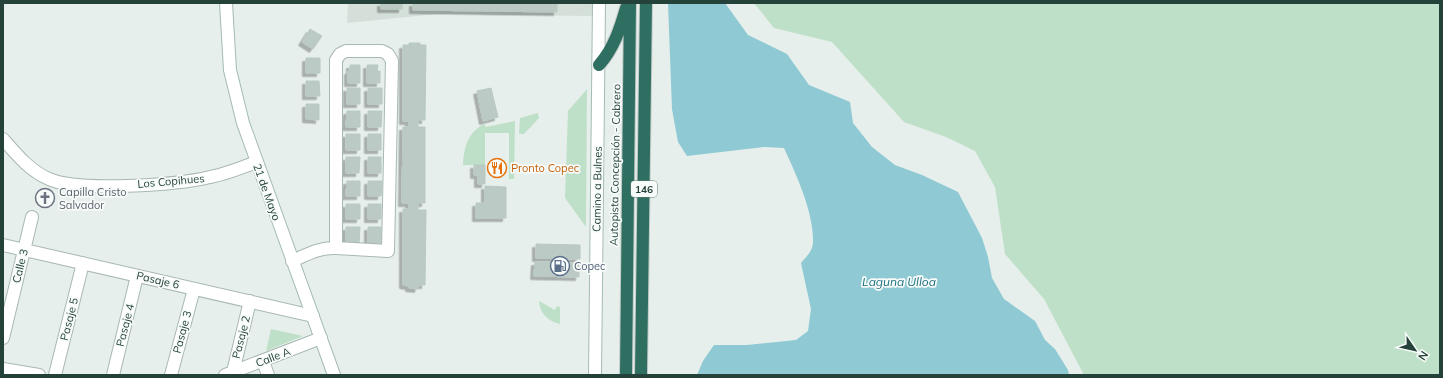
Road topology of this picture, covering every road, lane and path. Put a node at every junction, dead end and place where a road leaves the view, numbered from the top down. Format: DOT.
graph roads {
  1 [pos="226,3"];
  2 [pos="599,3"];
  3 [pos="629,3"];
  4 [pos="646,3"];
  5 [pos="598,65"];
  6 [pos="3,139"];
  7 [pos="256,162"];
  8 [pos="32,218"];
  9 [pos="3,245"];
  10 [pos="336,248"];
  11 [pos="24,250"];
  12 [pos="292,260"];
  13 [pos="83,263"];
  14 [pos="137,276"];
  15 [pos="194,289"];
  16 [pos="250,301"];
  17 [pos="7,306"];
  18 [pos="313,316"];
  19 [pos="3,338"];
  20 [pos="321,338"];
  21 [pos="263,361"];
  22 [pos="3,369"];
  23 [pos="229,374"];
  24 [pos="39,375"];
  25 [pos="55,375"];
  26 [pos="113,375"];
  27 [pos="171,375"];
  28 [pos="268,375"];
  29 [pos="334,375"];
  30 [pos="595,375"];
  31 [pos="626,375"];
  32 [pos="641,375"];
  1 -- 7 [label="street, 21 de Mayo"];
  2 -- 5 [label="street, Camino a Bulnes"];
  3 -- 5 [label="highway"];
  3 -- 31 [label="highway, Autopista Concepción - Cabrero / 146"];
  4 -- 32 [label="highway, 146"];
  5 -- 30 [label="street, Camino a Bulnes"];
  6 -- 7 [label="street, Los Copihues"];
  7 -- 12 [label="street, 21 de Mayo"];
  8 -- 11 [label="street, Calle 3"];
  9 -- 11 [label="street, Pasaje 6"];
  10 -- 10 [label="street"];
  10 -- 12 [label="street"];
  11 -- 13 [label="street, Pasaje 6"];
  11 -- 17 [label="street, Calle 3"];
  12 -- 18 [label="street, 21 de Mayo"];
  13 -- 14 [label="street, Pasaje 6"];
  13 -- 25 [label="street, Pasaje 5"];
  14 -- 15 [label="street, Pasaje 6"];
  14 -- 26 [label="street, Pasaje 4"];
  15 -- 16 [label="street, Pasaje 6"];
  15 -- 27 [label="street, Pasaje 3"];
  16 -- 18 [label="street, Pasaje 6"];
  16 -- 23 [label="street, Pasaje 2"];
  17 -- 19 [label="street, Calle 3"];
  18 -- 20 [label="street, 21 de Mayo"];
  20 -- 21 [label="street, Calle A"];
  20 -- 29 [label="street, 21 de Mayo"];
  21 -- 23 [label="street, Calle A"];
  21 -- 28 [label="street"];
  22 -- 24 [label="street"];
}
